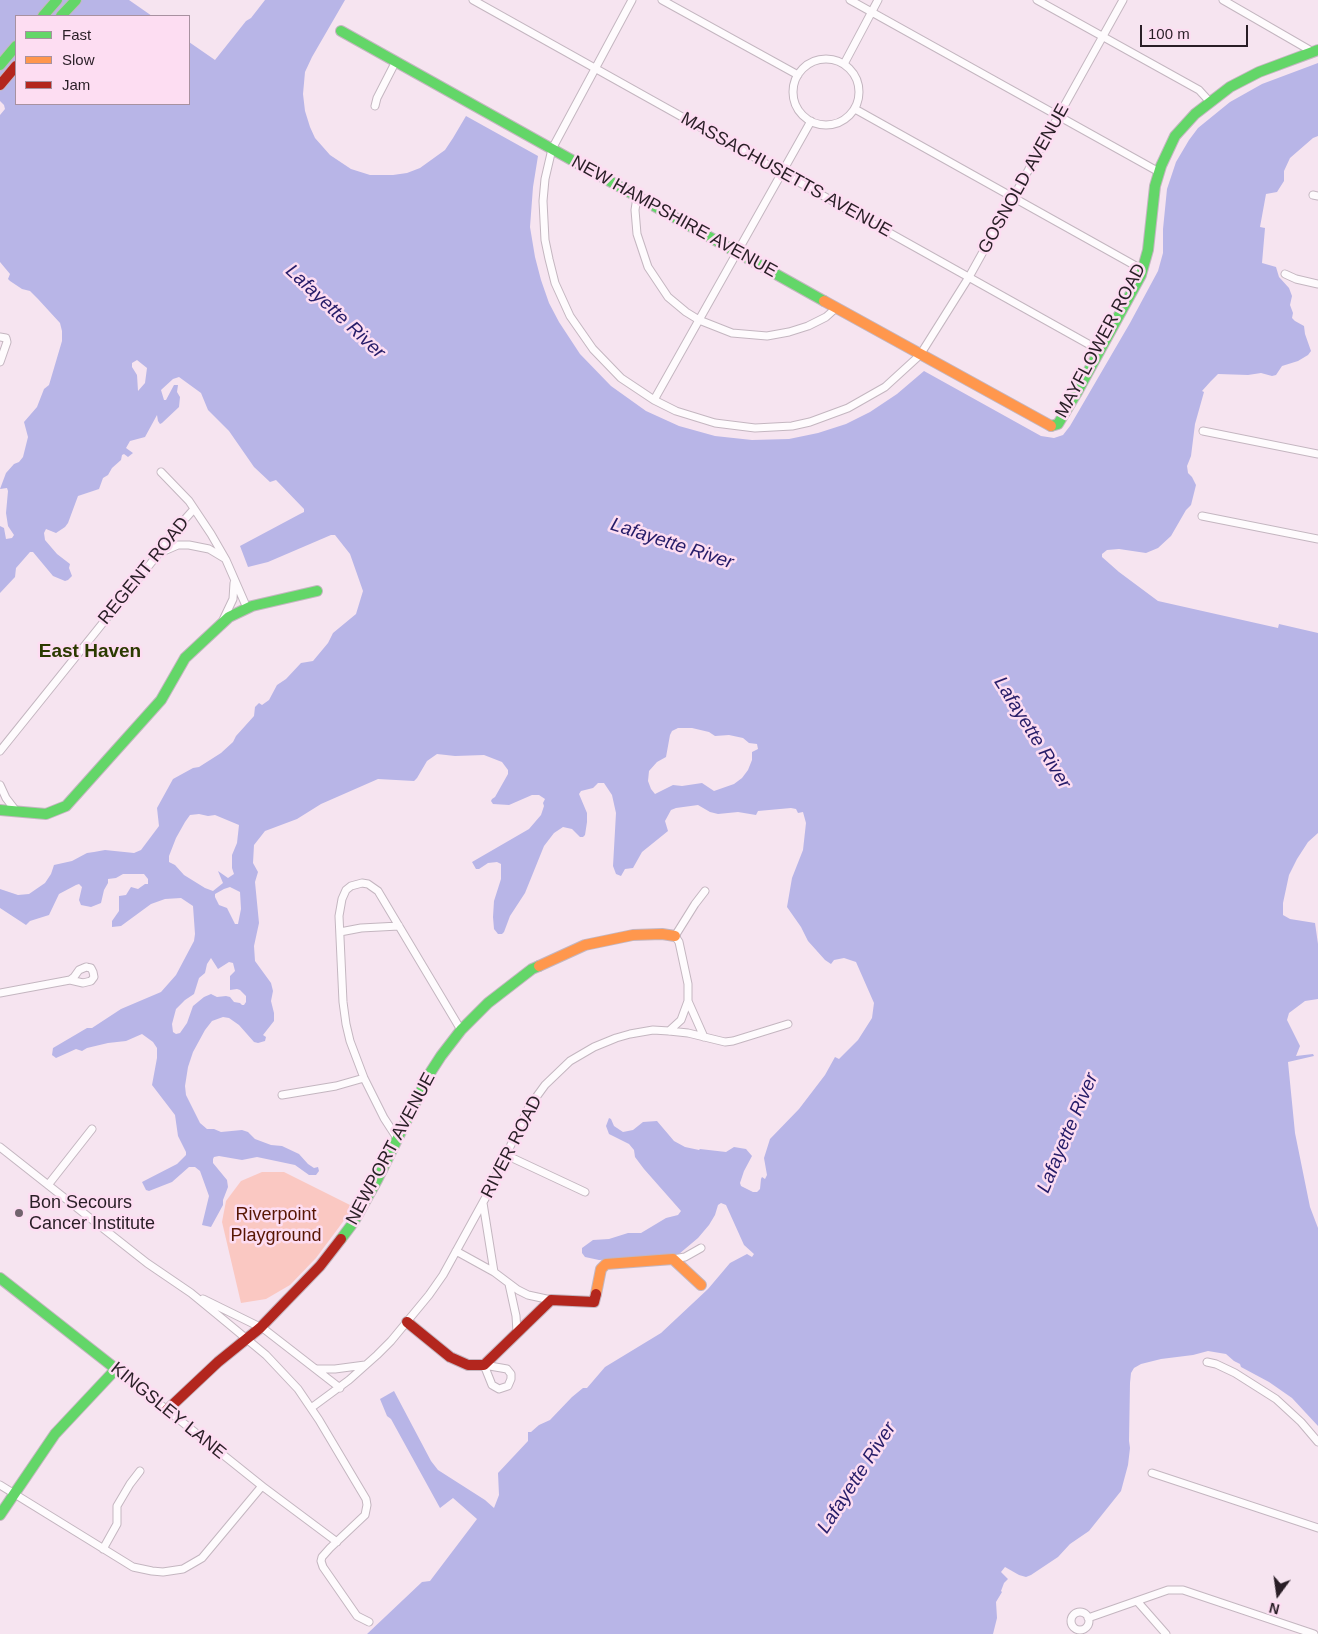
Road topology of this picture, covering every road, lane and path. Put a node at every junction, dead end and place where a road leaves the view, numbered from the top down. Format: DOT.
graph roads {
  1 [pos="57,0"];
  2 [pos="76,0"];
  3 [pos="473,0"];
  4 [pos="632,0"];
  5 [pos="662,0"];
  6 [pos="850,0"];
  7 [pos="878,0"];
  8 [pos="1037,0"];
  9 [pos="1123,0"];
  10 [pos="1222,0"];
  11 [pos="871,12"];
  12 [pos="44,15"];
  13 [pos="62,15"];
  14 [pos="341,31"];
  15 [pos="1102,36"];
  16 [pos="15,47"];
  17 [pos="1315,51"];
  18 [pos="396,62"];
  19 [pos="844,64"];
  20 [pos="0,65"];
  21 [pos="15,67"];
  22 [pos="594,68"];
  23 [pos="798,75"];
  24 [pos="0,84"];
  25 [pos="1210,102"];
  26 [pos="375,106"];
  27 [pos="855,109"];
  28 [pos="1059,116"];
  29 [pos="810,121"];
  30 [pos="552,149"];
  31 [pos="1159,172"];
  32 [pos="781,173"];
  33 [pos="637,197"];
  34 [pos="1014,198"];
  35 [pos="737,252"];
  36 [pos="1143,270"];
  37 [pos="1285,274"];
  38 [pos="969,277"];
  39 [pos="1318,284"];
  40 [pos="836,308"];
  41 [pos="699,320"];
  42 [pos="0,336"];
  43 [pos="1099,350"];
  44 [pos="920,355"];
  45 [pos="0,362"];
  46 [pos="654,400"];
  47 [pos="1006,403"];
  48 [pos="1203,431"];
  49 [pos="1318,454"];
  50 [pos="161,472"];
  51 [pos="194,509"];
  52 [pos="1202,516"];
  53 [pos="1318,539"];
  54 [pos="159,553"];
  55 [pos="226,560"];
  56 [pos="235,581"];
  57 [pos="316,590"];
  58 [pos="247,608"];
  59 [pos="220,624"];
  60 [pos="0,751"];
  61 [pos="0,785"];
  62 [pos="0,810"];
  63 [pos="16,811"];
  64 [pos="705,891"];
  65 [pos="399,926"];
  66 [pos="340,932"];
  67 [pos="674,936"];
  68 [pos="70,980"];
  69 [pos="0,993"];
  70 [pos="688,1001"];
  71 [pos="788,1024"];
  72 [pos="461,1030"];
  73 [pos="669,1030"];
  74 [pos="704,1037"];
  75 [pos="364,1078"];
  76 [pos="282,1095"];
  77 [pos="92,1129"];
  78 [pos="397,1138"];
  79 [pos="0,1147"];
  80 [pos="506,1155"];
  81 [pos="48,1185"];
  82 [pos="585,1192"];
  83 [pos="483,1203"];
  84 [pos="701,1248"];
  85 [pos="456,1251"];
  86 [pos="674,1259"];
  87 [pos="494,1272"];
  88 [pos="0,1278"];
  89 [pos="509,1284"];
  90 [pos="700,1285"];
  91 [pos="191,1293"];
  92 [pos="551,1300"];
  93 [pos="407,1322"];
  94 [pos="260,1328"];
  95 [pos="517,1332"];
  96 [pos="247,1338"];
  97 [pos="1208,1362"];
  98 [pos="366,1365"];
  99 [pos="116,1369"];
  100 [pos="316,1369"];
  101 [pos="340,1388"];
  102 [pos="311,1408"];
  103 [pos="167,1410"];
  104 [pos="1318,1442"];
  105 [pos="140,1471"];
  106 [pos="1152,1473"];
  107 [pos="0,1485"];
  108 [pos="262,1486"];
  109 [pos="14,1494"];
  110 [pos="0,1515"];
  111 [pos="1318,1528"];
  112 [pos="337,1542"];
  113 [pos="103,1549"];
  114 [pos="1137,1602"];
  115 [pos="1088,1618"];
  116 [pos="369,1622"];
  117 [pos="1166,1634"];
  118 [pos="1314,1634"];
  1 -- 12 [label="street"];
  2 -- 13 [label="street"];
  3 -- 22 [label="street, MASSACHUSETTS AVENUE"];
  4 -- 22 [label="street"];
  5 -- 23 [label="street"];
  6 -- 11 [label="street"];
  7 -- 11 [label="street"];
  8 -- 15 [label="street"];
  9 -- 15 [label="street, GOSNOLD AVENUE"];
  10 -- 17 [label="street"];
  11 -- 19 [label="street"];
  11 -- 28 [label="street"];
  14 -- 18 [label="street, NEW HAMPSHIRE AVENUE"];
  15 -- 25 [label="street"];
  15 -- 28 [label="street, GOSNOLD AVENUE"];
  16 -- 20 [label="street"];
  17 -- 25 [label="street, MAYFLOWER ROAD"];
  18 -- 26 [label="street"];
  18 -- 30 [label="street, NEW HAMPSHIRE AVENUE"];
  19 -- 23 [label="street"];
  19 -- 27 [label="street"];
  21 -- 24 [label="street"];
  22 -- 30 [label="street"];
  22 -- 32 [label="street, MASSACHUSETTS AVENUE"];
  23 -- 29 [label="street"];
  25 -- 31 [label="street, MAYFLOWER ROAD"];
  27 -- 29 [label="street"];
  27 -- 34 [label="street"];
  28 -- 31 [label="street"];
  28 -- 34 [label="street, GOSNOLD AVENUE"];
  29 -- 32 [label="street"];
  30 -- 33 [label="street, NEW HAMPSHIRE AVENUE"];
  30 -- 46 [label="street"];
  31 -- 36 [label="street, MAYFLOWER ROAD"];
  32 -- 35 [label="street"];
  32 -- 38 [label="street, MASSACHUSETTS AVENUE"];
  33 -- 35 [label="street, NEW HAMPSHIRE AVENUE"];
  33 -- 41 [label="street"];
  34 -- 36 [label="street"];
  34 -- 38 [label="street, GOSNOLD AVENUE"];
  35 -- 40 [label="street, NEW HAMPSHIRE AVENUE"];
  35 -- 41 [label="street"];
  36 -- 43 [label="street, MAYFLOWER ROAD"];
  37 -- 39 [label="street"];
  38 -- 43 [label="street, MASSACHUSETTS AVENUE"];
  38 -- 44 [label="street, GOSNOLD AVENUE"];
  40 -- 41 [label="street"];
  40 -- 44 [label="street, NEW HAMPSHIRE AVENUE"];
  41 -- 46 [label="street"];
  42 -- 45 [label="street"];
  43 -- 47 [label="street, MAYFLOWER ROAD"];
  44 -- 46 [label="street"];
  44 -- 47 [label="street, NEW HAMPSHIRE AVENUE"];
  48 -- 49 [label="street"];
  50 -- 51 [label="street"];
  51 -- 54 [label="street, REGENT ROAD"];
  51 -- 55 [label="street"];
  52 -- 53 [label="street"];
  54 -- 55 [label="street"];
  54 -- 60 [label="street, REGENT ROAD"];
  55 -- 56 [label="street"];
  56 -- 58 [label="street"];
  56 -- 59 [label="street"];
  57 -- 58 [label="street"];
  58 -- 59 [label="street"];
  59 -- 63 [label="street"];
  61 -- 63 [label="street"];
  62 -- 63 [label="street"];
  64 -- 67 [label="street"];
  65 -- 66 [label="street"];
  65 -- 66 [label="street"];
  65 -- 72 [label="street"];
  66 -- 75 [label="street"];
  67 -- 70 [label="street"];
  67 -- 72 [label="street, NEWPORT AVENUE"];
  68 -- 69 [label="street"];
  70 -- 73 [label="street"];
  70 -- 74 [label="street"];
  71 -- 74 [label="street, RIVER ROAD"];
  72 -- 78 [label="street, NEWPORT AVENUE"];
  73 -- 74 [label="street, RIVER ROAD"];
  73 -- 80 [label="street, RIVER ROAD"];
  75 -- 76 [label="street"];
  75 -- 78 [label="street"];
  77 -- 81 [label="street"];
  78 -- 94 [label="street, NEWPORT AVENUE"];
  79 -- 81 [label="street"];
  80 -- 82 [label="street"];
  80 -- 83 [label="street, RIVER ROAD"];
  81 -- 91 [label="street"];
  83 -- 85 [label="street, RIVER ROAD"];
  83 -- 87 [label="street"];
  84 -- 86 [label="street"];
  85 -- 87 [label="street"];
  85 -- 93 [label="street, RIVER ROAD"];
  86 -- 90 [label="street"];
  86 -- 92 [label="street"];
  87 -- 89 [label="street"];
  88 -- 99 [label="street, KINGSLEY LANE"];
  89 -- 92 [label="street"];
  89 -- 95 [label="street"];
  91 -- 94 [label="street"];
  91 -- 96 [label="street"];
  92 -- 95 [label="street"];
  93 -- 95 [label="street"];
  93 -- 98 [label="street, RIVER ROAD"];
  94 -- 96 [label="street, NEWPORT AVENUE"];
  94 -- 100 [label="street"];
  96 -- 102 [label="street"];
  96 -- 103 [label="street, NEWPORT AVENUE"];
  97 -- 104 [label="street"];
  98 -- 100 [label="street"];
  98 -- 101 [label="street, RIVER ROAD"];
  99 -- 103 [label="street, KINGSLEY LANE"];
  99 -- 109 [label="street"];
  100 -- 101 [label="street"];
  101 -- 102 [label="street, RIVER ROAD"];
  102 -- 112 [label="street"];
  103 -- 108 [label="street, KINGSLEY LANE"];
  105 -- 113 [label="street"];
  106 -- 111 [label="street"];
  107 -- 109 [label="street"];
  108 -- 112 [label="street, KINGSLEY LANE"];
  108 -- 113 [label="street"];
  109 -- 110 [label="street"];
  109 -- 113 [label="street"];
  112 -- 116 [label="street"];
  114 -- 115 [label="street"];
  114 -- 117 [label="street"];
  114 -- 118 [label="street"];
}
